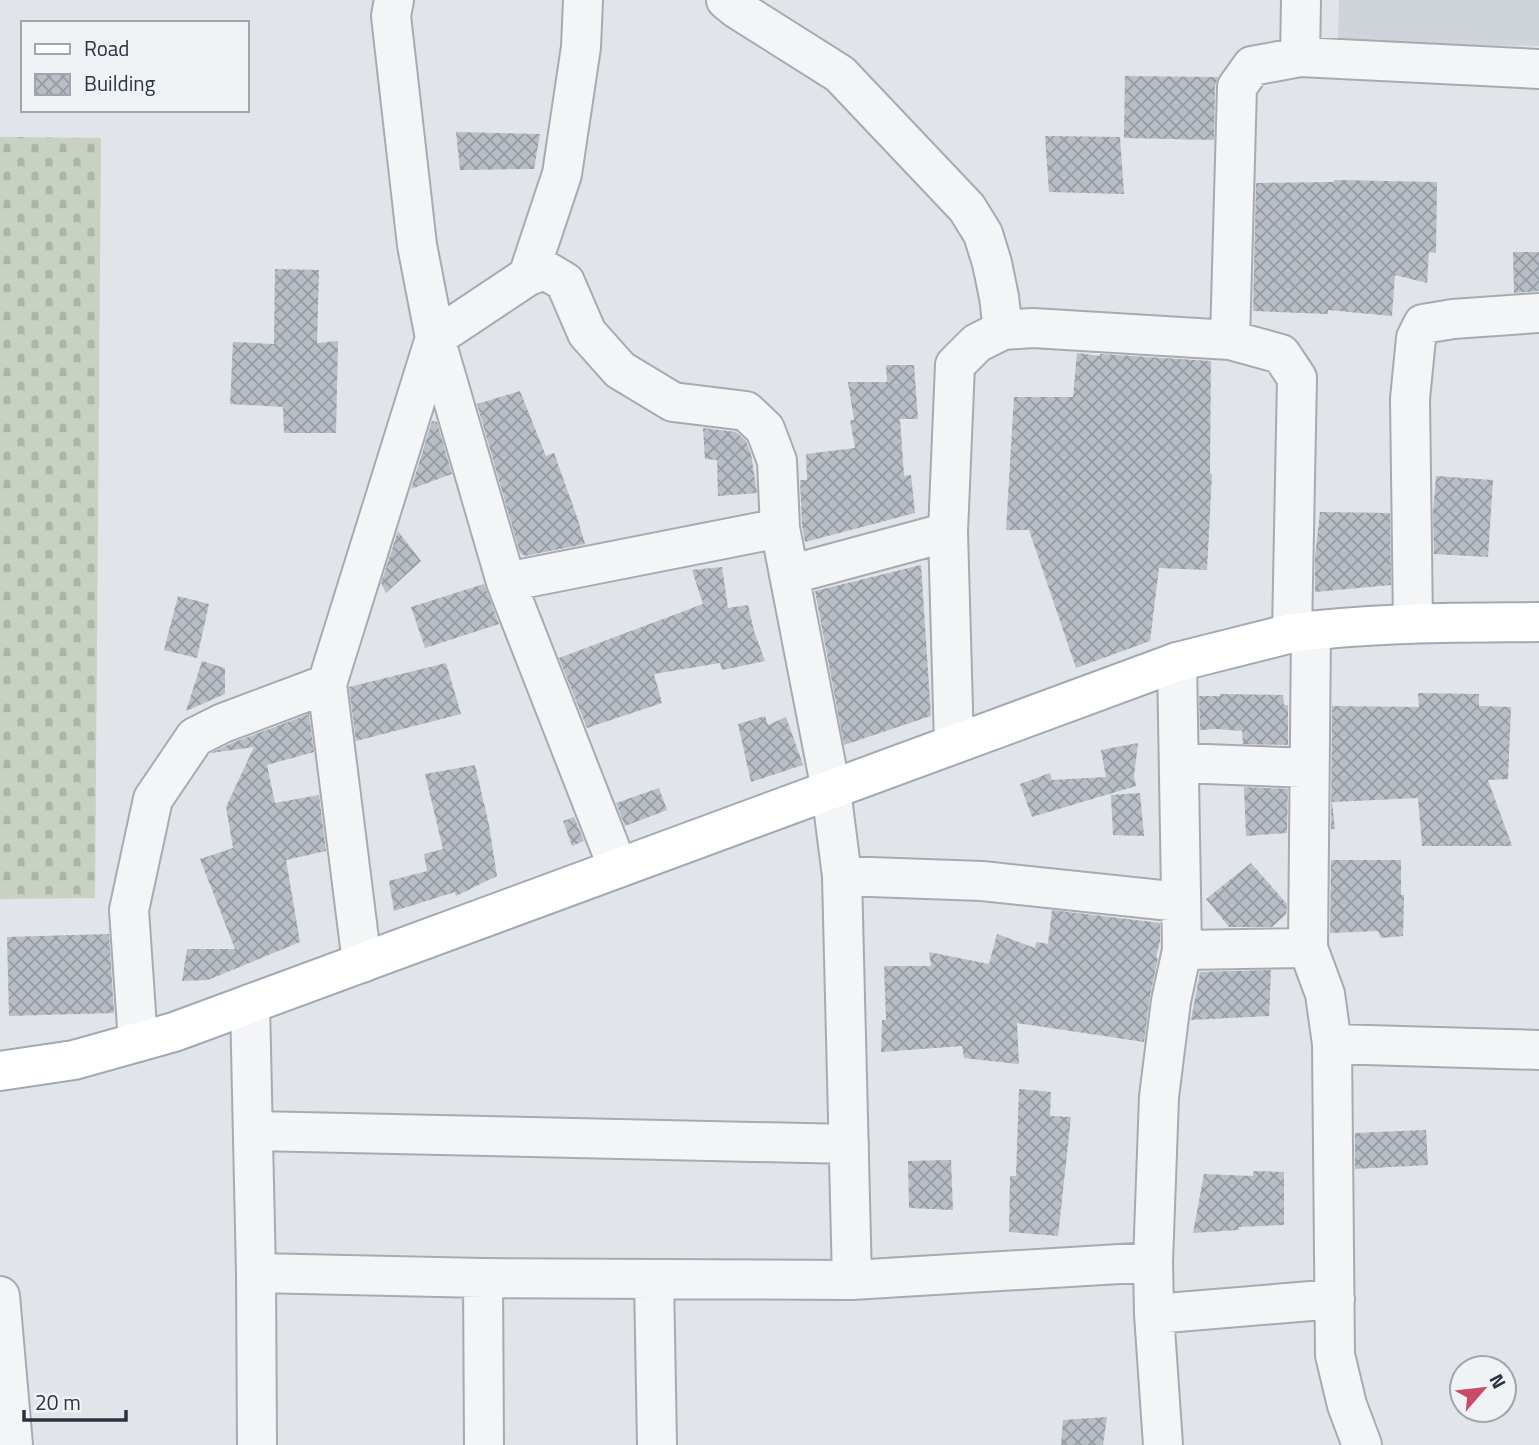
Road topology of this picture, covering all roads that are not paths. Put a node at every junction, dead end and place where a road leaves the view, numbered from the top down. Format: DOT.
graph roads {
  1 [pos="394,0"];
  2 [pos="583,0"];
  3 [pos="726,0"];
  4 [pos="1301,0"];
  5 [pos="1300,57"];
  6 [pos="1539,69"];
  7 [pos="528,276"];
  8 [pos="1539,313"];
  9 [pos="1003,330"];
  10 [pos="435,338"];
  11 [pos="1230,340"];
  12 [pos="780,528"];
  13 [pos="948,532"];
  14 [pos="789,575"];
  15 [pos="506,582"];
  16 [pos="1539,622"];
  17 [pos="1413,623"];
  18 [pos="1302,632"];
  19 [pos="1177,662"];
  20 [pos="327,684"];
  21 [pos="954,744"];
  22 [pos="1179,763"];
  23 [pos="1309,768"];
  24 [pos="831,790"];
  25 [pos="618,868"];
  26 [pos="842,876"];
  27 [pos="1180,902"];
  28 [pos="1308,948"];
  29 [pos="1182,950"];
  30 [pos="362,962"];
  31 [pos="250,1004"];
  32 [pos="138,1042"];
  33 [pos="1332,1044"];
  34 [pos="1539,1050"];
  35 [pos="0,1071"];
  36 [pos="253,1131"];
  37 [pos="849,1143"];
  38 [pos="1153,1262"];
  39 [pos="256,1273"];
  40 [pos="484,1278"];
  41 [pos="654,1279"];
  42 [pos="852,1280"];
  43 [pos="0,1296"];
  44 [pos="1335,1298"];
  45 [pos="1154,1314"];
  46 [pos="13,1445"];
  47 [pos="257,1445"];
  48 [pos="484,1445"];
  49 [pos="657,1445"];
  50 [pos="1163,1445"];
  51 [pos="1362,1445"];
  1 -- 10 [label="street"];
  2 -- 7 [label="street"];
  3 -- 9 [label="street"];
  4 -- 5 [label="street"];
  5 -- 6 [label="street"];
  5 -- 11 [label="street"];
  7 -- 10 [label="street"];
  7 -- 12 [label="street"];
  8 -- 17 [label="street"];
  9 -- 11 [label="street"];
  9 -- 13 [label="street"];
  10 -- 15 [label="street"];
  10 -- 20 [label="street"];
  11 -- 18 [label="street"];
  12 -- 14 [label="street"];
  12 -- 15 [label="street"];
  13 -- 14 [label="street"];
  13 -- 21 [label="street"];
  14 -- 24 [label="street"];
  15 -- 25 [label="street"];
  16 -- 17 [label="main road"];
  17 -- 18 [label="main road"];
  18 -- 19 [label="main road"];
  18 -- 23 [label="street"];
  19 -- 21 [label="main road"];
  19 -- 22 [label="street"];
  20 -- 30 [label="street"];
  20 -- 32 [label="street"];
  21 -- 24 [label="main road"];
  22 -- 23 [label="street"];
  22 -- 27 [label="street"];
  23 -- 28 [label="street"];
  24 -- 25 [label="main road"];
  24 -- 26 [label="street"];
  25 -- 30 [label="main road"];
  26 -- 27 [label="street"];
  26 -- 37 [label="street"];
  27 -- 29 [label="street"];
  28 -- 29 [label="street"];
  28 -- 33 [label="street"];
  29 -- 38 [label="street"];
  30 -- 31 [label="main road"];
  31 -- 32 [label="main road"];
  31 -- 36 [label="street"];
  32 -- 35 [label="main road"];
  33 -- 34 [label="street"];
  33 -- 44 [label="street"];
  36 -- 37 [label="street"];
  36 -- 39 [label="street"];
  37 -- 42 [label="street"];
  38 -- 42 [label="street"];
  38 -- 45 [label="street"];
  39 -- 40 [label="street"];
  39 -- 47 [label="street"];
  40 -- 41 [label="street"];
  40 -- 48 [label="street"];
  41 -- 42 [label="street"];
  41 -- 49 [label="street"];
  43 -- 46 [label="street"];
  44 -- 45 [label="street"];
  44 -- 51 [label="street"];
  45 -- 50 [label="street"];
}
